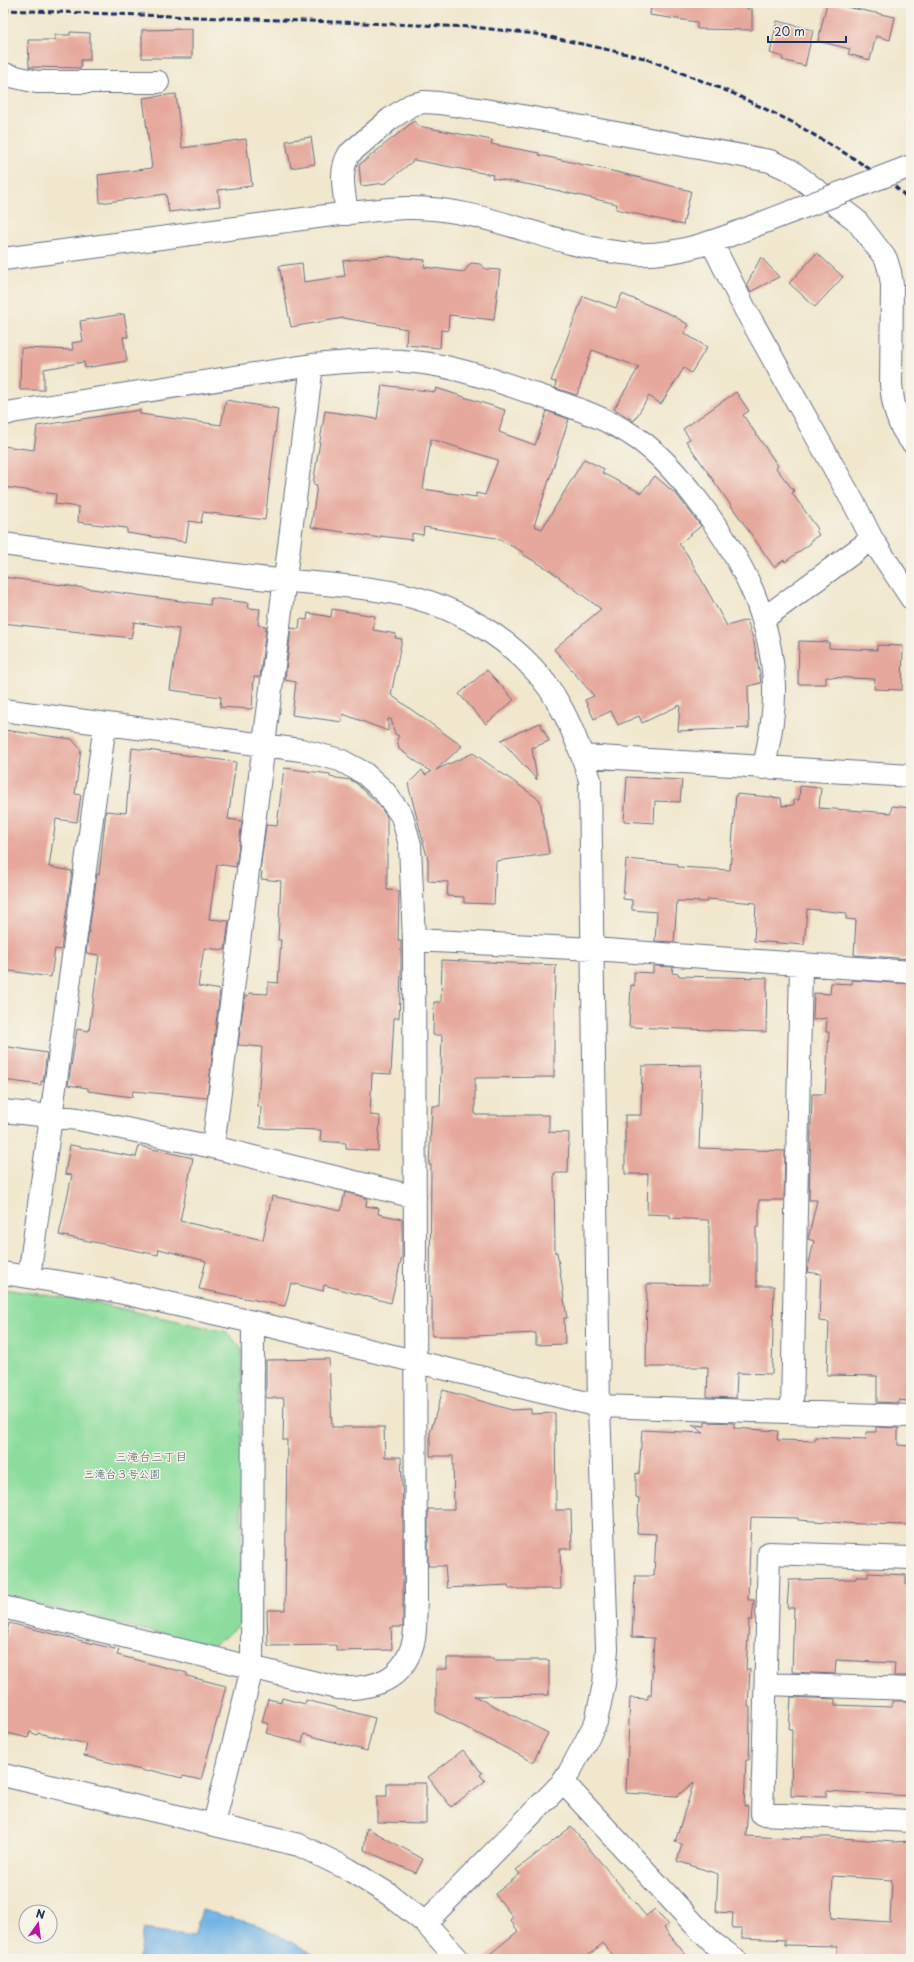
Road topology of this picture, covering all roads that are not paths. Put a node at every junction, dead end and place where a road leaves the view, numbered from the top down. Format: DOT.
graph roads {
  1 [pos="3,74"];
  2 [pos="158,82"];
  3 [pos="911,166"];
  4 [pos="347,214"];
  5 [pos="712,243"];
  6 [pos="3,259"];
  7 [pos="312,365"];
  8 [pos="3,416"];
  9 [pos="911,441"];
  10 [pos="872,539"];
  11 [pos="3,544"];
  12 [pos="284,581"];
  13 [pos="911,598"];
  14 [pos="763,620"];
  15 [pos="3,710"];
  16 [pos="105,724"];
  17 [pos="263,746"];
  18 [pos="583,756"];
  19 [pos="764,768"];
  20 [pos="911,776"];
  21 [pos="414,940"];
  22 [pos="593,949"];
  23 [pos="801,965"];
  24 [pos="911,972"];
  25 [pos="3,1111"];
  26 [pos="52,1118"];
  27 [pos="213,1147"];
  28 [pos="415,1197"];
  29 [pos="3,1273"];
  30 [pos="29,1277"];
  31 [pos="254,1322"];
  32 [pos="415,1360"];
  33 [pos="599,1406"];
  34 [pos="792,1411"];
  35 [pos="911,1416"];
  36 [pos="911,1558"];
  37 [pos="3,1608"];
  38 [pos="252,1668"];
  39 [pos="766,1684"];
  40 [pos="911,1689"];
  41 [pos="3,1775"];
  42 [pos="563,1782"];
  43 [pos="911,1821"];
  44 [pos="214,1824"];
  45 [pos="425,1922"];
  46 [pos="458,1959"];
  47 [pos="735,1959"];
  1 -- 2 [label="street"];
  3 -- 5 [label="street, bridge"];
  4 -- 5 [label="street"];
  4 -- 6 [label="street"];
  4 -- 9 [label="street"];
  5 -- 10 [label="street"];
  7 -- 8 [label="street"];
  7 -- 12 [label="street"];
  7 -- 14 [label="street"];
  10 -- 13 [label="street"];
  10 -- 14 [label="street"];
  11 -- 12 [label="street"];
  12 -- 17 [label="street"];
  12 -- 18 [label="street"];
  14 -- 19 [label="street"];
  15 -- 16 [label="street"];
  16 -- 17 [label="street"];
  16 -- 26 [label="street"];
  17 -- 21 [label="street"];
  17 -- 27 [label="street"];
  18 -- 19 [label="street"];
  18 -- 22 [label="street"];
  19 -- 20 [label="street"];
  21 -- 22 [label="street"];
  21 -- 28 [label="street"];
  22 -- 23 [label="street"];
  22 -- 33 [label="street"];
  23 -- 24 [label="street"];
  23 -- 34 [label="street"];
  25 -- 26 [label="street"];
  26 -- 27 [label="street"];
  26 -- 30 [label="street"];
  27 -- 28 [label="street"];
  28 -- 32 [label="street"];
  29 -- 30 [label="street"];
  30 -- 31 [label="street"];
  31 -- 32 [label="street"];
  31 -- 38 [label="street"];
  32 -- 33 [label="street"];
  32 -- 38 [label="street"];
  33 -- 34 [label="street"];
  33 -- 42 [label="street"];
  34 -- 35 [label="street"];
  36 -- 39 [label="street"];
  37 -- 38 [label="street"];
  38 -- 44 [label="street"];
  39 -- 40 [label="street"];
  39 -- 43 [label="street"];
  41 -- 44 [label="street"];
  42 -- 45 [label="street"];
  42 -- 47 [label="street"];
  44 -- 45 [label="street"];
  45 -- 46 [label="street"];
}
